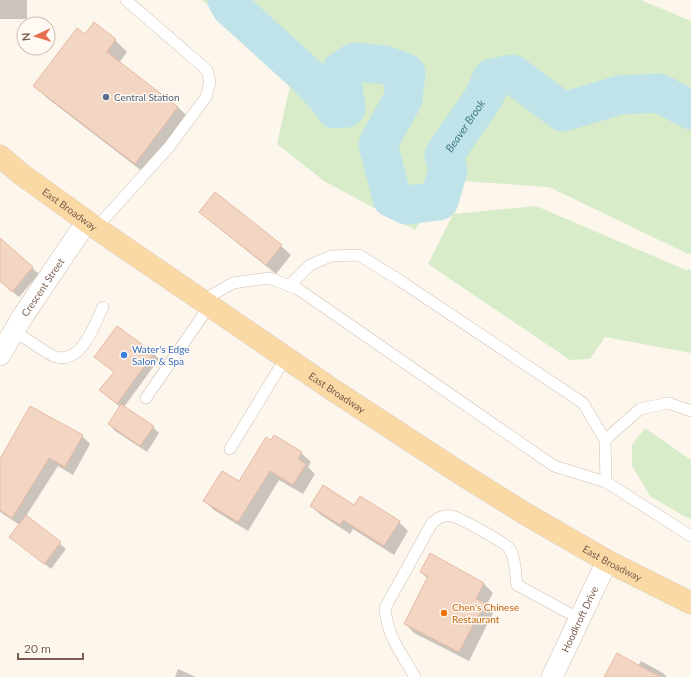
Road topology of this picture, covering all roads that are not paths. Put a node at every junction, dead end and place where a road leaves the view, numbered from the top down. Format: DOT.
graph roads {
  1 [pos="126,0"];
  2 [pos="0,156"];
  3 [pos="92,224"];
  4 [pos="289,286"];
  5 [pos="206,303"];
  6 [pos="103,307"];
  7 [pos="14,330"];
  8 [pos="0,355"];
  9 [pos="286,357"];
  10 [pos="146,398"];
  11 [pos="691,411"];
  12 [pos="606,440"];
  13 [pos="230,449"];
  14 [pos="606,482"];
  15 [pos="691,536"];
  16 [pos="607,561"];
  17 [pos="691,603"];
  18 [pos="580,619"];
  19 [pos="415,677"];
  20 [pos="552,677"];
  1 -- 3 [label="lane"];
  2 -- 3 [label="main road, East Broadway"];
  3 -- 5 [label="main road, East Broadway"];
  3 -- 7 [label="street, Crescent Street"];
  4 -- 5 [label="lane"];
  4 -- 12 [label="lane"];
  4 -- 14 [label="lane"];
  5 -- 9 [label="main road, East Broadway"];
  5 -- 10 [label="lane"];
  6 -- 7 [label="lane"];
  7 -- 8 [label="street, Crescent Street"];
  9 -- 13 [label="lane"];
  9 -- 16 [label="main road, East Broadway"];
  11 -- 12 [label="lane"];
  12 -- 14 [label="lane"];
  14 -- 15 [label="lane"];
  16 -- 17 [label="main road, East Broadway"];
  16 -- 18 [label="street, Hoodkroft Drive"];
  18 -- 19 [label="lane"];
  18 -- 20 [label="street, Hoodkroft Drive"];
}
